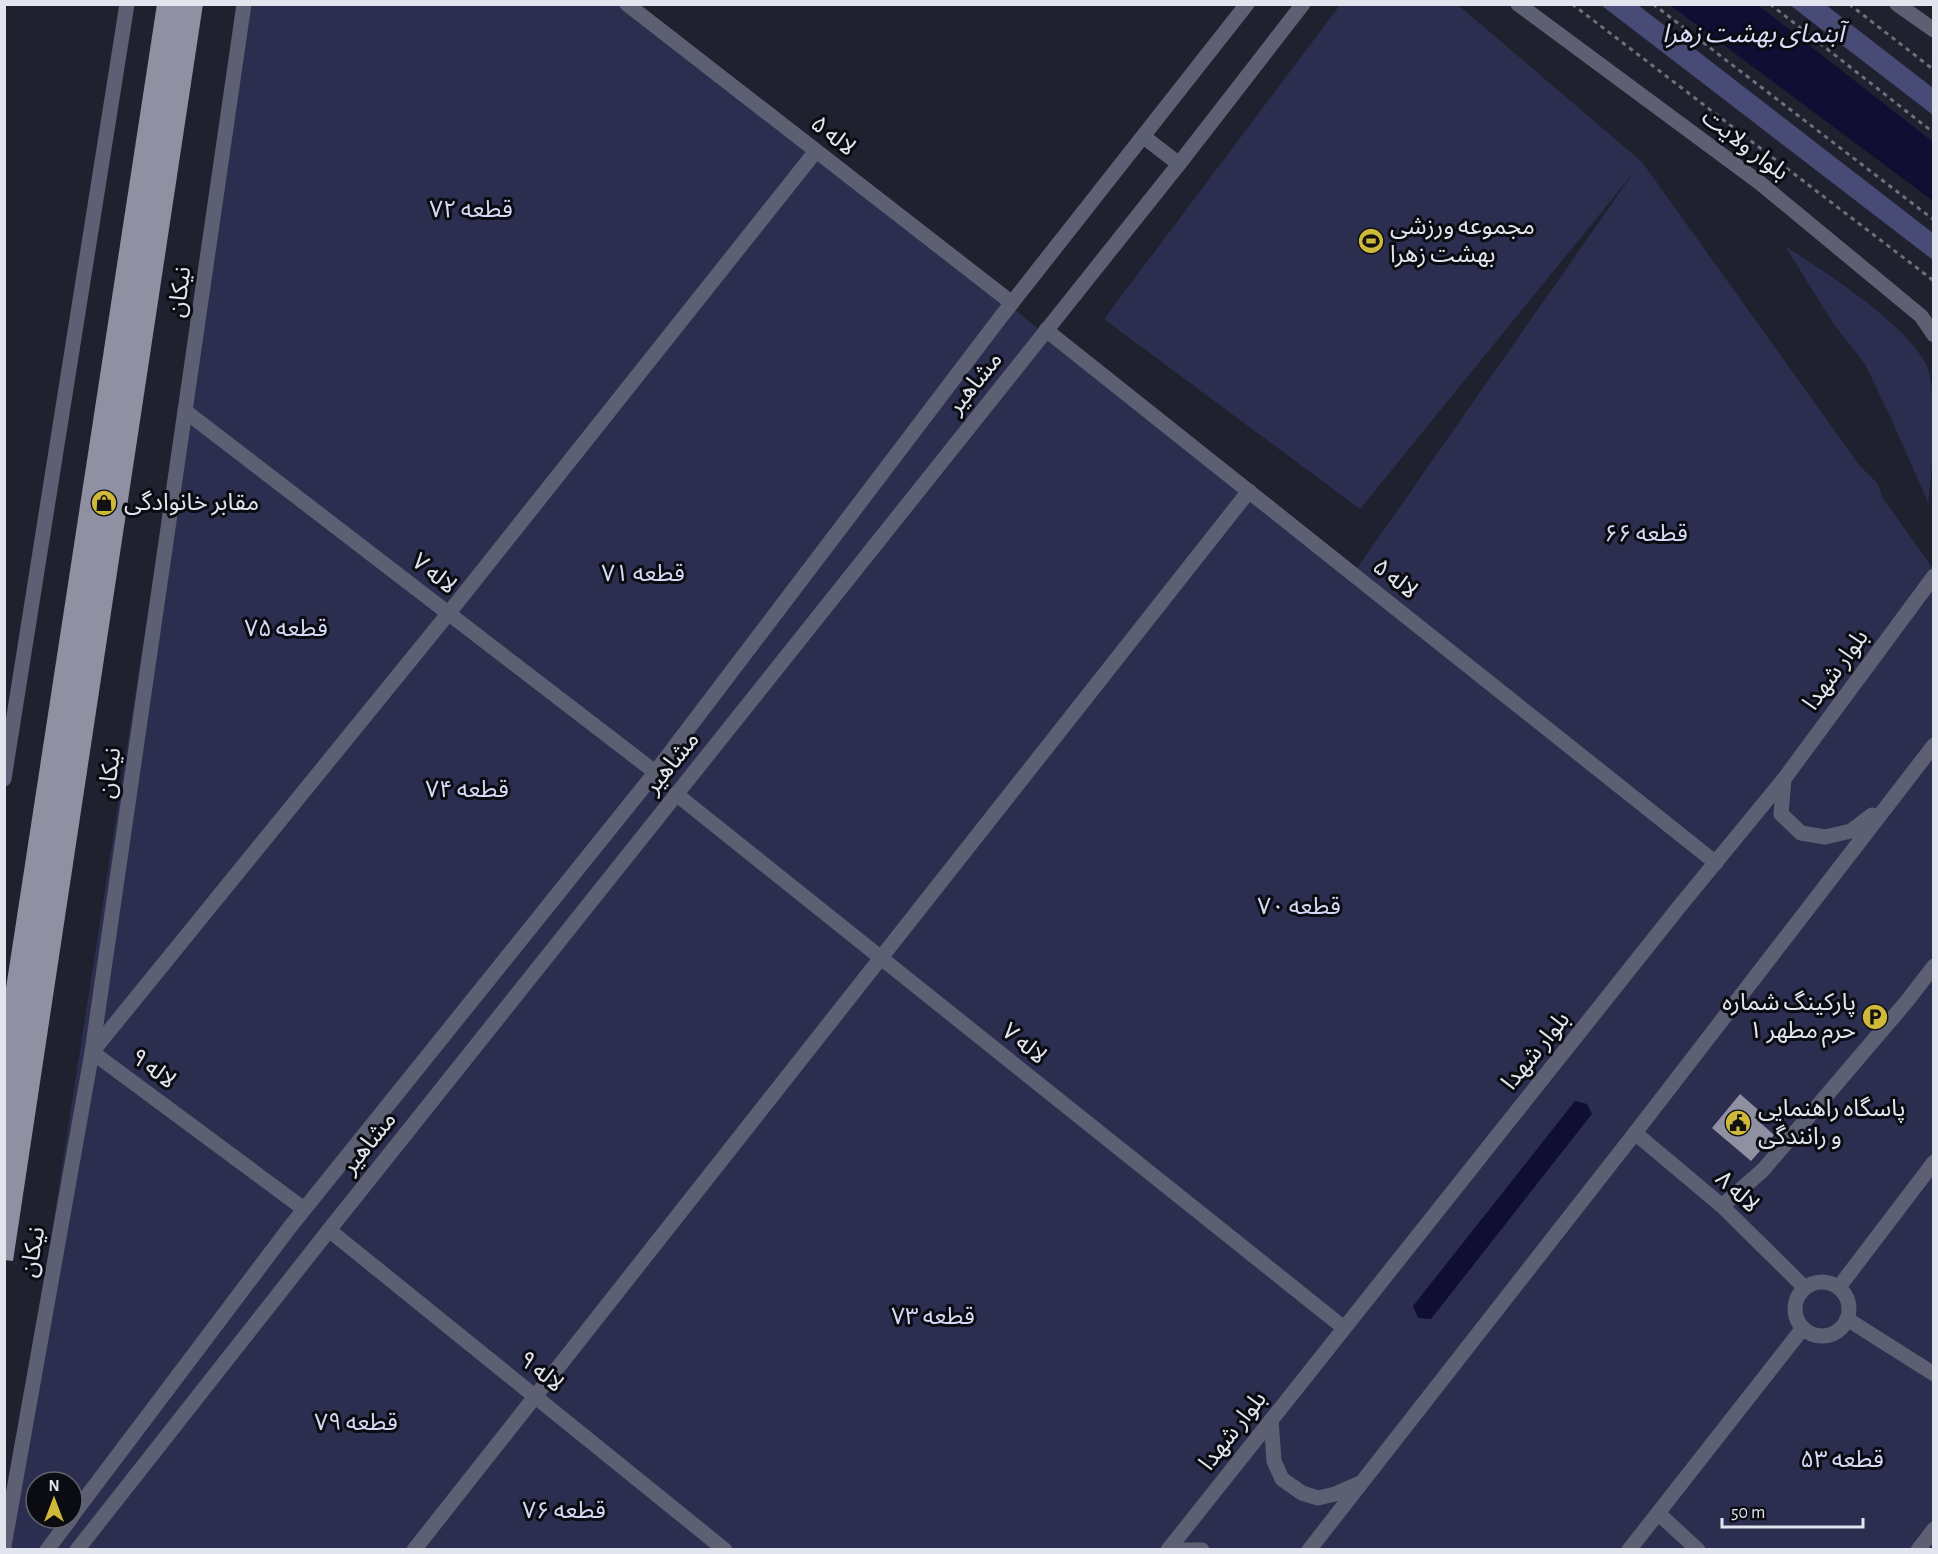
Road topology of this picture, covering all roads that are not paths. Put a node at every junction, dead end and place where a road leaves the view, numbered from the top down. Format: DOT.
graph roads {
  1 [pos="127,4"];
  2 [pos="244,4"];
  3 [pos="627,4"];
  4 [pos="1247,4"];
  5 [pos="1302,4"];
  6 [pos="1518,4"];
  7 [pos="1897,4"];
  8 [pos="1934,30"];
  9 [pos="1144,136"];
  10 [pos="816,152"];
  11 [pos="1179,164"];
  12 [pos="1902,300"];
  13 [pos="1012,303"];
  14 [pos="1934,317"];
  15 [pos="1046,330"];
  16 [pos="1934,335"];
  17 [pos="185,411"];
  18 [pos="1249,491"];
  19 [pos="1934,576"];
  20 [pos="448,614"];
  21 [pos="1934,745"];
  22 [pos="655,772"];
  23 [pos="4,779"];
  24 [pos="1784,779"];
  25 [pos="676,794"];
  26 [pos="1888,803"];
  27 [pos="1716,863"];
  28 [pos="880,958"];
  29 [pos="1934,966"];
  30 [pos="92,1052"];
  31 [pos="1635,1133"];
  32 [pos="1934,1162"];
  33 [pos="1722,1206"];
  34 [pos="304,1209"];
  35 [pos="329,1230"];
  36 [pos="1839,1287"];
  37 [pos="1805,1288"];
  38 [pos="1847,1319"];
  39 [pos="1344,1328"];
  40 [pos="1803,1328"];
  41 [pos="1934,1374"];
  42 [pos="535,1396"];
  43 [pos="1271,1420"];
  44 [pos="1362,1482"];
  45 [pos="84,1500"];
  46 [pos="1658,1513"];
  47 [pos="1934,1529"];
  48 [pos="62,1530"];
  49 [pos="4,1546"];
  50 [pos="47,1550"];
  51 [pos="77,1550"];
  52 [pos="414,1550"];
  53 [pos="725,1550"];
  54 [pos="1168,1550"];
  55 [pos="1179,1550"];
  56 [pos="1202,1550"];
  57 [pos="1310,1550"];
  58 [pos="1629,1550"];
  59 [pos="1698,1550"];
  60 [pos="1918,1550"];
  1 -- 23 [label="street"];
  2 -- 17 [label="street, نیکان"];
  3 -- 10 [label="street, لاله ۵"];
  4 -- 9 [label="street, مشاهیر"];
  5 -- 11 [label="street, مشاهیر"];
  6 -- 12 [label="street, بلوار ولایت"];
  7 -- 8 [label="street"];
  9 -- 11 [label="street"];
  9 -- 13 [label="street, مشاهیر"];
  10 -- 13 [label="street, لاله ۵"];
  10 -- 20 [label="street"];
  11 -- 15 [label="street, مشاهیر"];
  12 -- 14 [label="street"];
  12 -- 16 [label="street, بلوار ولایت"];
  13 -- 22 [label="street, مشاهیر"];
  15 -- 18 [label="street, لاله ۵"];
  15 -- 25 [label="street, مشاهیر"];
  17 -- 20 [label="street, لاله ۷"];
  17 -- 30 [label="street, نیکان"];
  18 -- 27 [label="street, لاله ۵"];
  18 -- 28 [label="street"];
  19 -- 24 [label="street, بلوار شهدا"];
  20 -- 22 [label="street, لاله ۷"];
  20 -- 30 [label="street"];
  21 -- 26 [label="street"];
  22 -- 34 [label="street, مشاهیر"];
  24 -- 26 [label="street"];
  24 -- 27 [label="street, بلوار شهدا"];
  25 -- 28 [label="street, لاله ۷"];
  25 -- 35 [label="street, مشاهیر"];
  26 -- 31 [label="street"];
  27 -- 39 [label="street, بلوار شهدا"];
  28 -- 39 [label="street, لاله ۷"];
  28 -- 42 [label="street"];
  29 -- 33 [label="street"];
  30 -- 34 [label="street, لاله ۹"];
  30 -- 49 [label="street, نیکان"];
  31 -- 33 [label="street, لاله ۸"];
  31 -- 44 [label="street"];
  32 -- 36 [label="street"];
  33 -- 37 [label="street, لاله ۸"];
  34 -- 45 [label="street, مشاهیر"];
  35 -- 42 [label="street, لاله ۹"];
  35 -- 51 [label="street, مشاهیر"];
  36 -- 37 [label="street"];
  36 -- 38 [label="street"];
  37 -- 40 [label="street"];
  38 -- 40 [label="street"];
  38 -- 41 [label="street"];
  39 -- 43 [label="street, بلوار شهدا"];
  40 -- 46 [label="street"];
  42 -- 52 [label="street"];
  42 -- 53 [label="street, لاله ۹"];
  43 -- 44 [label="street"];
  43 -- 54 [label="street, بلوار شهدا"];
  44 -- 57 [label="street"];
  46 -- 58 [label="street"];
  46 -- 59 [label="street"];
  47 -- 60 [label="street"];
  48 -- 50 [label="street, مشاهیر"];
  55 -- 56 [label="street"];
}
